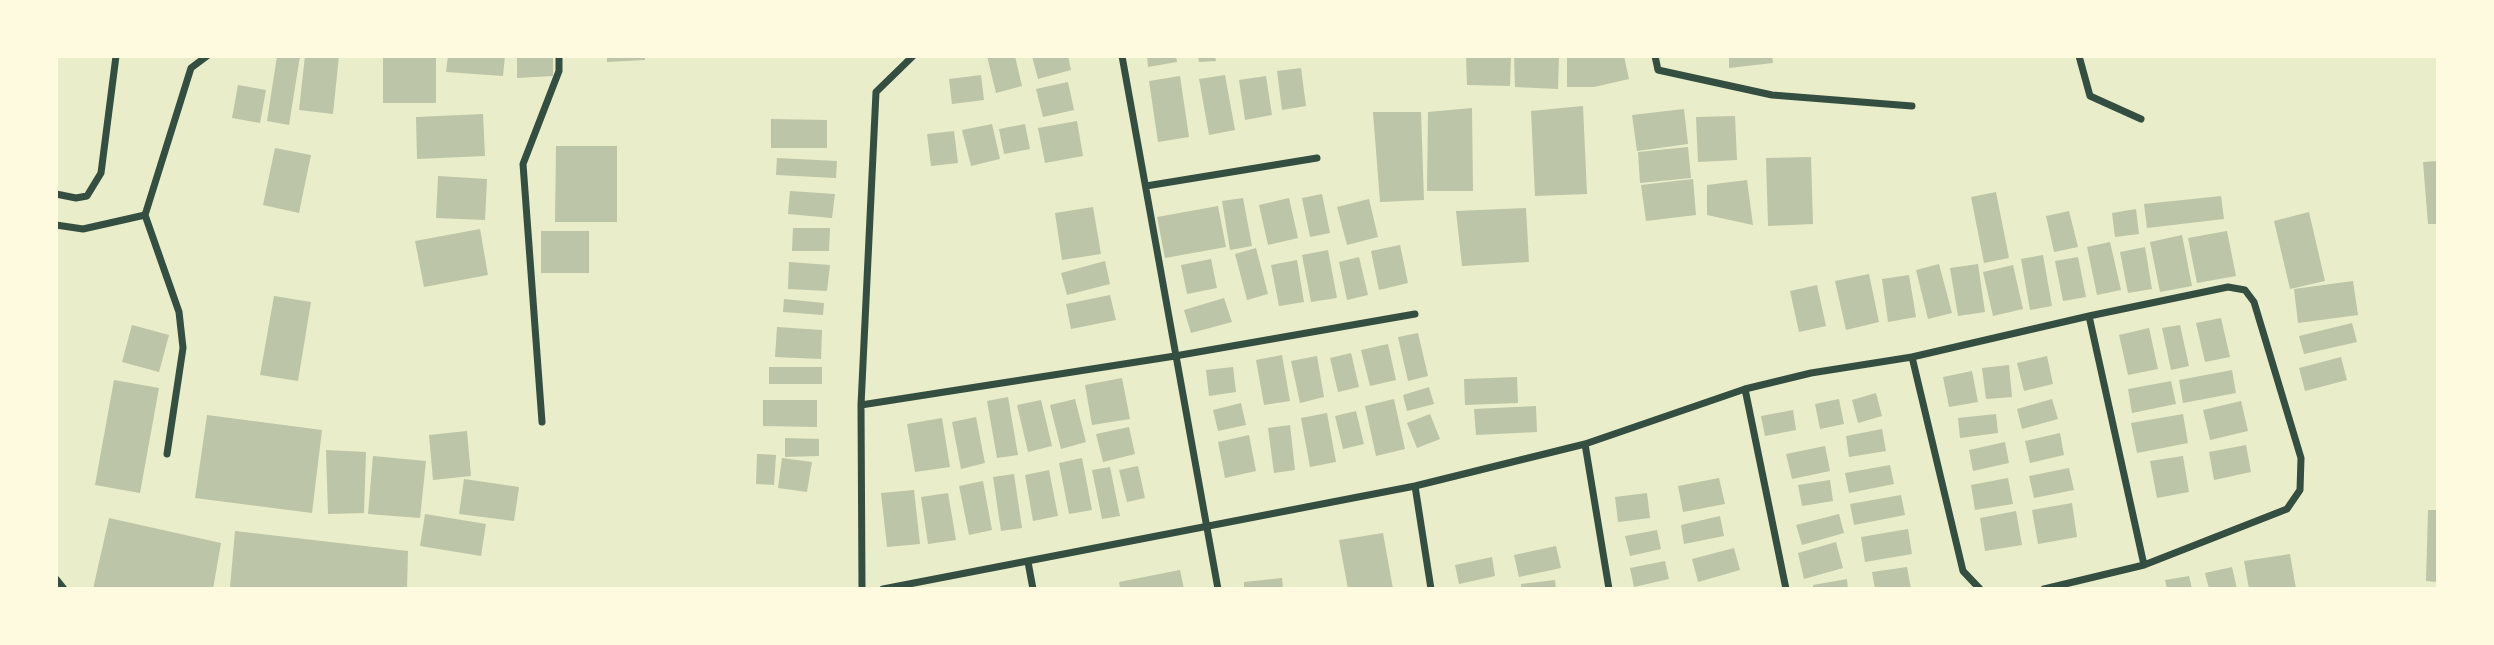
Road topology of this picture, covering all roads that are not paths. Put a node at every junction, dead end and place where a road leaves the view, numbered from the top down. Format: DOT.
graph roads {
  1 [pos="116,56"];
  2 [pos="207,56"];
  3 [pos="559,56"];
  4 [pos="913,56"];
  5 [pos="1122,56"];
  6 [pos="1655,56"];
  7 [pos="2079,56"];
  8 [pos="1912,106"];
  9 [pos="2141,119"];
  10 [pos="1317,158"];
  11 [pos="1146,186"];
  12 [pos="56,194"];
  13 [pos="145,215"];
  14 [pos="56,225"];
  15 [pos="1415,313"];
  16 [pos="2089,316"];
  17 [pos="1175,356"];
  18 [pos="1912,357"];
  19 [pos="1745,389"];
  20 [pos="861,405"];
  21 [pos="542,422"];
  22 [pos="1585,444"];
  23 [pos="167,454"];
  24 [pos="1415,486"];
  25 [pos="1207,526"];
  26 [pos="1028,562"];
  27 [pos="2144,565"];
  28 [pos="56,579"];
  29 [pos="64,589"];
  30 [pos="862,589"];
  31 [pos="883,589"];
  32 [pos="1033,589"];
  33 [pos="1218,589"];
  34 [pos="1432,589"];
  35 [pos="1609,589"];
  36 [pos="1786,589"];
  37 [pos="1979,589"];
  38 [pos="2044,589"];
  1 -- 12 [label="street"];
  2 -- 13 [label="street"];
  3 -- 21 [label="street"];
  4 -- 20 [label="street"];
  5 -- 11 [label="street"];
  6 -- 8 [label="street"];
  7 -- 9 [label="street"];
  10 -- 11 [label="street"];
  11 -- 17 [label="street"];
  13 -- 14 [label="street"];
  13 -- 23 [label="street"];
  15 -- 17 [label="street"];
  16 -- 18 [label="street"];
  16 -- 27 [label="street"];
  16 -- 27 [label="street"];
  17 -- 20 [label="street"];
  17 -- 25 [label="street"];
  18 -- 19 [label="street"];
  18 -- 37 [label="street"];
  19 -- 22 [label="street"];
  19 -- 36 [label="street"];
  20 -- 30 [label="street"];
  22 -- 24 [label="street"];
  22 -- 35 [label="street"];
  24 -- 25 [label="street"];
  24 -- 34 [label="street"];
  25 -- 26 [label="street"];
  25 -- 33 [label="street"];
  26 -- 31 [label="street"];
  26 -- 32 [label="street"];
  27 -- 38 [label="street"];
  28 -- 29 [label="street"];
}
